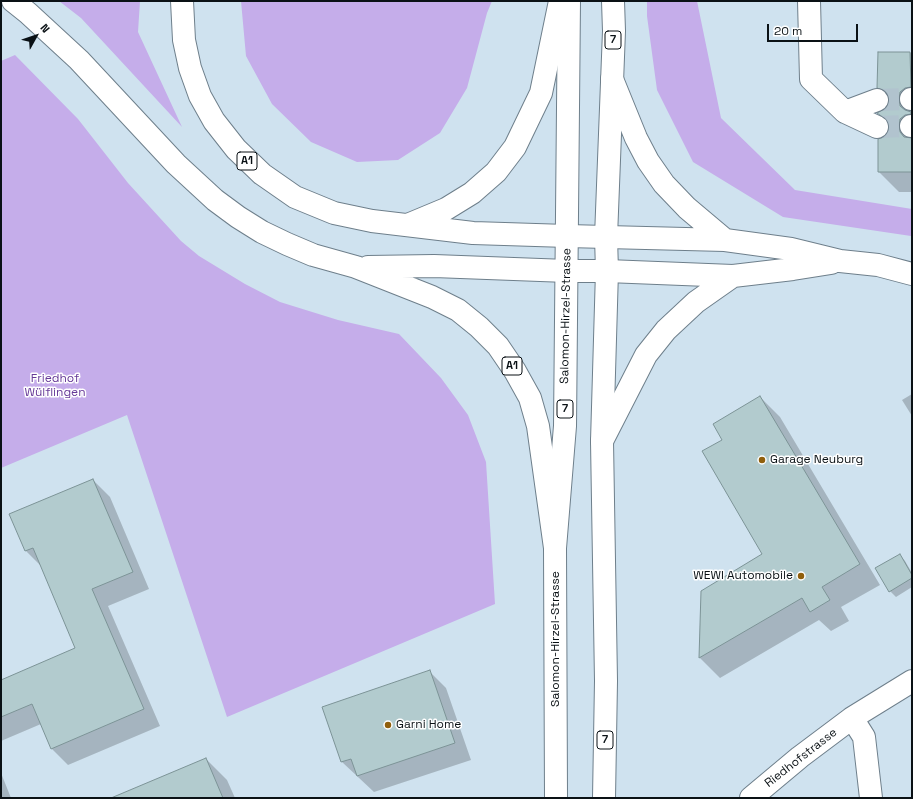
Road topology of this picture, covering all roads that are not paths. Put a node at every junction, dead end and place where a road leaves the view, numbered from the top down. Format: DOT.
graph roads {
  1 [pos="13,1"];
  2 [pos="182,1"];
  3 [pos="560,1"];
  4 [pos="569,1"];
  5 [pos="613,1"];
  6 [pos="809,1"];
  7 [pos="612,80"];
  8 [pos="877,100"];
  9 [pos="846,112"];
  10 [pos="878,127"];
  11 [pos="409,225"];
  12 [pos="567,236"];
  13 [pos="606,237"];
  14 [pos="725,240"];
  15 [pos="840,261"];
  16 [pos="356,267"];
  17 [pos="567,271"];
  18 [pos="607,271"];
  19 [pos="912,274"];
  20 [pos="732,276"];
  21 [pos="602,441"];
  22 [pos="555,548"];
  23 [pos="912,681"];
  24 [pos="852,718"];
  25 [pos="556,798"];
  26 [pos="604,798"];
  27 [pos="751,798"];
  28 [pos="871,798"];
  1 -- 16 [label="main road, A1"];
  2 -- 11 [label="main road, A1"];
  3 -- 11 [label="main road, A1"];
  4 -- 12 [label="main road, Salomon-Hirzel-Strasse / 7"];
  5 -- 7 [label="main road, 7"];
  6 -- 9 [label="main road"];
  7 -- 13 [label="main road, 7"];
  7 -- 14 [label="main road"];
  8 -- 9 [label="main road"];
  9 -- 10 [label="main road"];
  11 -- 12 [label="main road, A1"];
  12 -- 13 [label="main road"];
  12 -- 17 [label="main road, Salomon-Hirzel-Strasse / 7"];
  13 -- 14 [label="main road"];
  13 -- 18 [label="main road, 7"];
  14 -- 15 [label="main road"];
  15 -- 19 [label="main road"];
  15 -- 20 [label="main road"];
  16 -- 17 [label="main road, A1"];
  16 -- 22 [label="main road, A1"];
  17 -- 18 [label="main road"];
  17 -- 22 [label="main road, Salomon-Hirzel-Strasse / 7"];
  18 -- 20 [label="main road"];
  18 -- 21 [label="main road, 7"];
  20 -- 21 [label="main road"];
  21 -- 26 [label="main road, 7"];
  22 -- 25 [label="main road, Salomon-Hirzel-Strasse / 7"];
  23 -- 24 [label="main road, Riedhofstrasse"];
  24 -- 27 [label="main road, Riedhofstrasse"];
  24 -- 28 [label="main road"];
}
